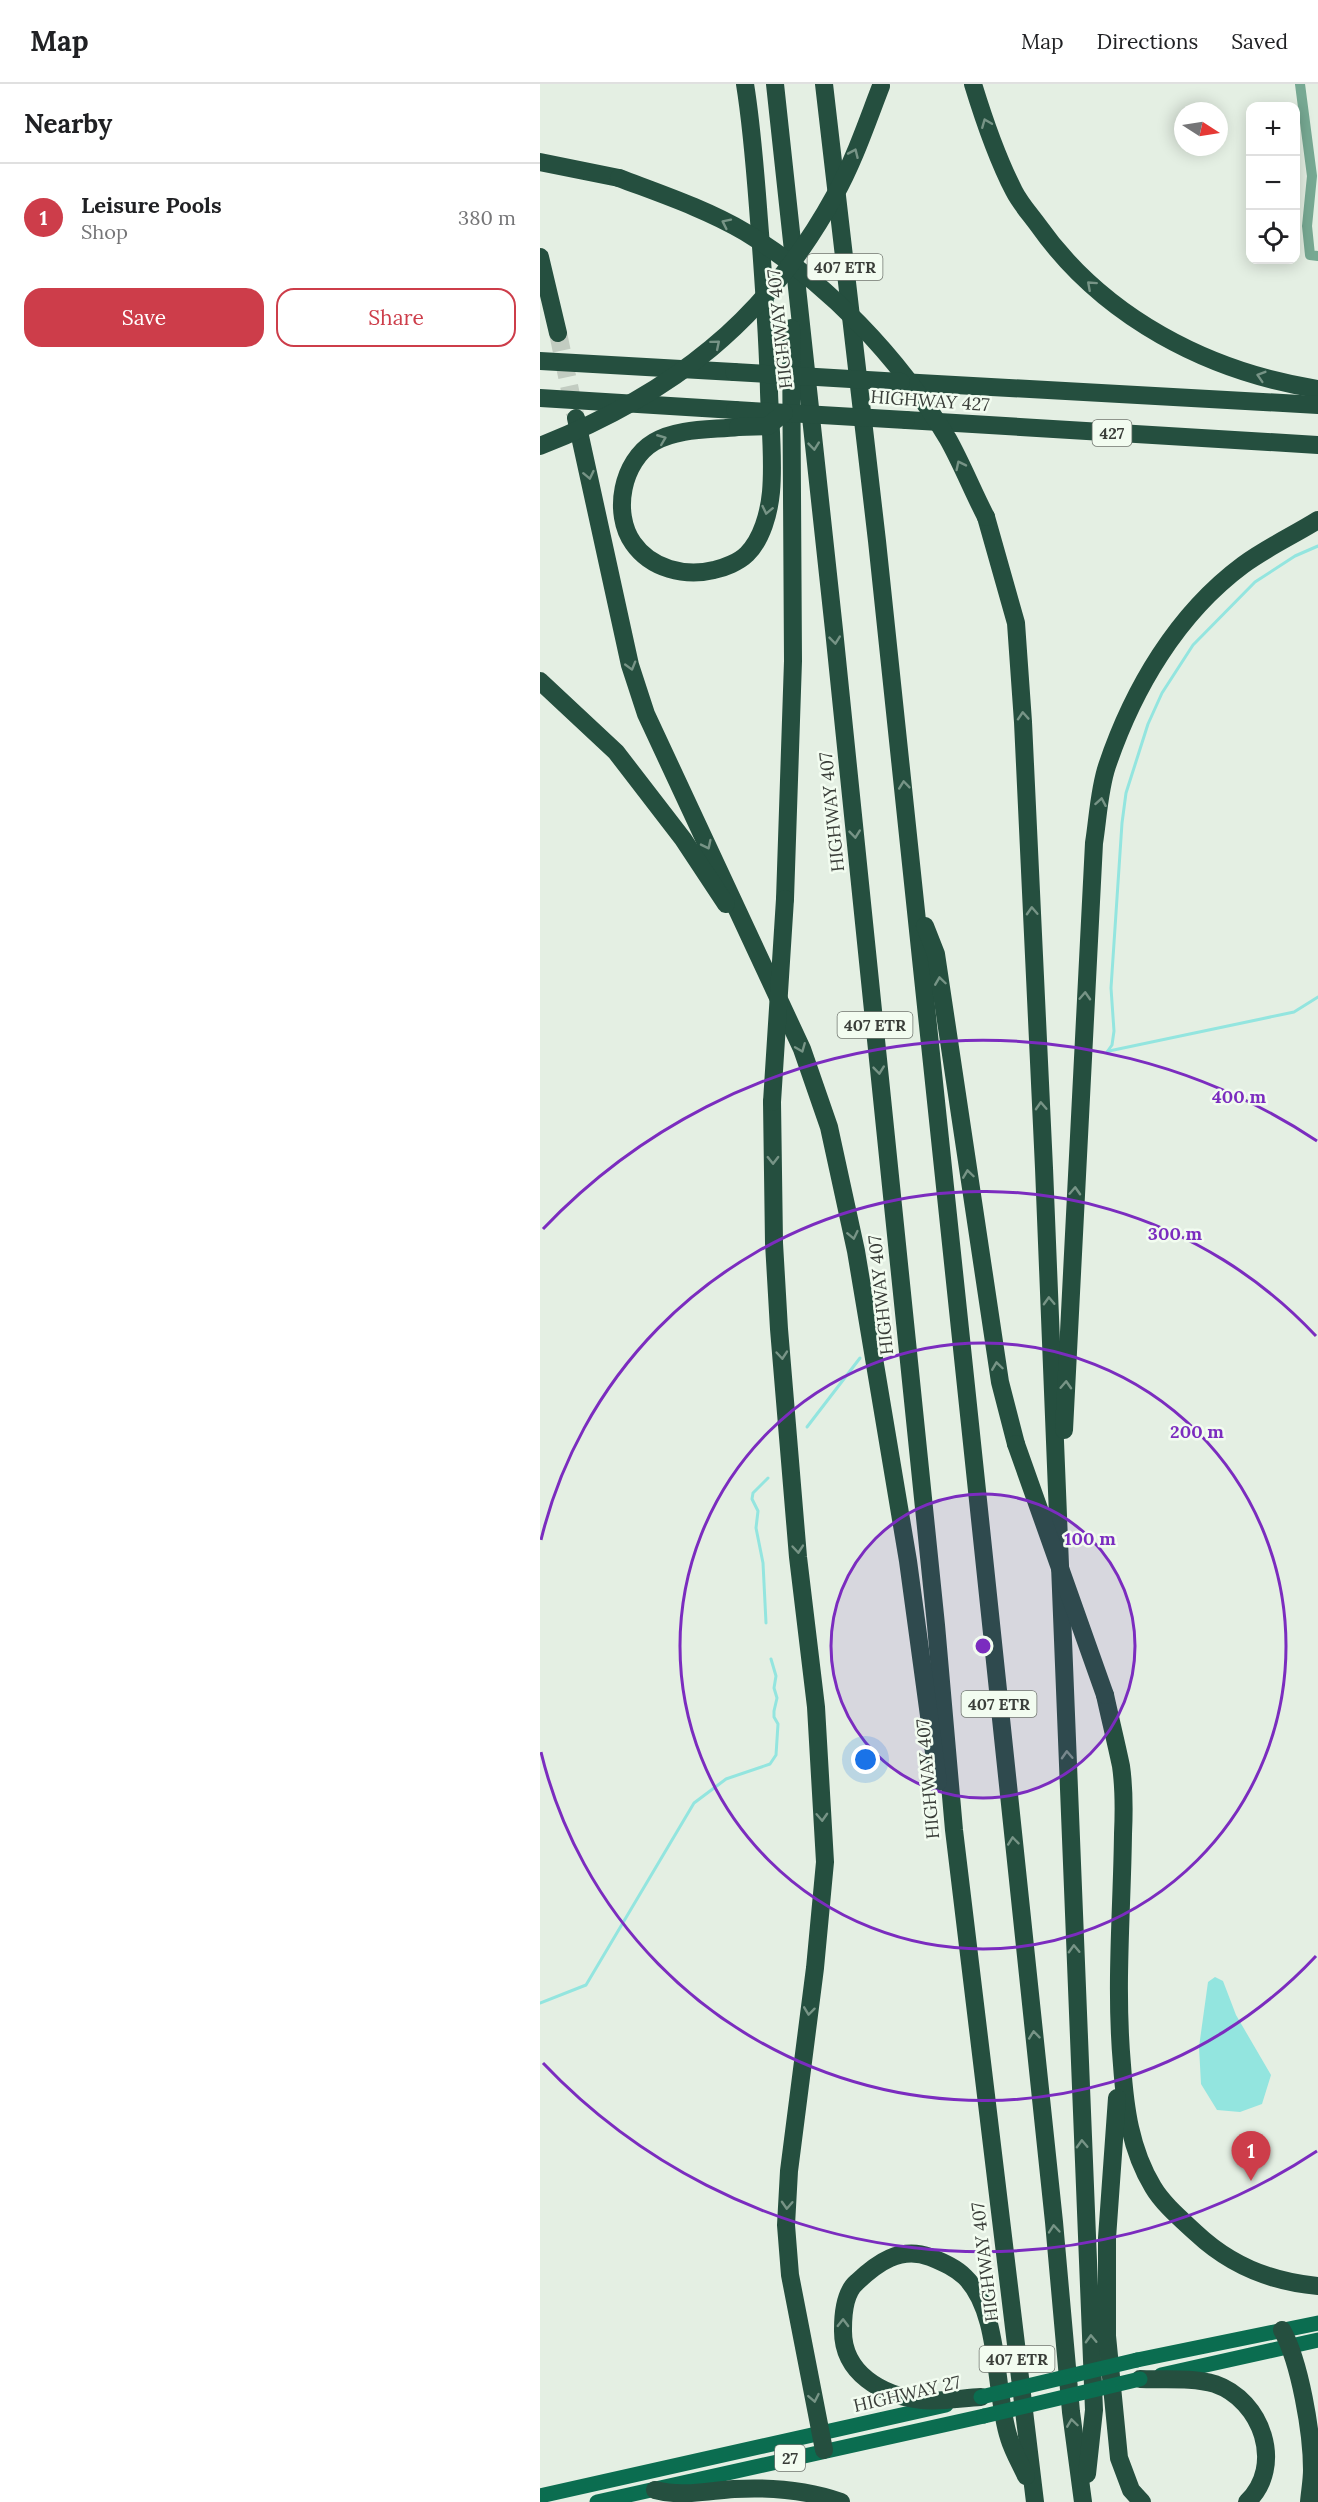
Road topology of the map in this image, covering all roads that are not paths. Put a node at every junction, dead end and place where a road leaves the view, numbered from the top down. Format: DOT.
graph roads {
  1 [pos="745,84"];
  2 [pos="775,84"];
  3 [pos="824,84"];
  4 [pos="974,84"];
  5 [pos="1300,84"];
  6 [pos="881,85"];
  7 [pos="540,162"];
  8 [pos="790,221"];
  9 [pos="1318,256"];
  10 [pos="540,257"];
  11 [pos="558,333"];
  12 [pos="540,349"];
  13 [pos="540,361"];
  14 [pos="628,366"];
  15 [pos="1318,389"];
  16 [pos="540,398"];
  17 [pos="1318,405"];
  18 [pos="576,418"];
  19 [pos="737,418"];
  20 [pos="1318,445"];
  21 [pos="540,446"];
  22 [pos="1318,520"];
  23 [pos="540,681"];
  24 [pos="916,906"];
  25 [pos="751,937"];
  26 [pos="1055,1485"];
  27 [pos="954,1830"];
  28 [pos="1120,2048"];
  29 [pos="1318,2286"];
  30 [pos="1318,2323"];
  31 [pos="1286,2338"];
  32 [pos="1318,2340"];
  33 [pos="1140,2379"];
  34 [pos="981,2397"];
  35 [pos="822,2442"];
  36 [pos="655,2490"];
  37 [pos="540,2496"];
  38 [pos="1034,2497"];
  39 [pos="597,2502"];
  40 [pos="841,2502"];
  41 [pos="1084,2502"];
  42 [pos="1142,2502"];
  43 [pos="1247,2502"];
  44 [pos="1309,2502"];
  1 -- 19 [label="highway, one-way"];
  2 -- 8 [label="highway, HIGHWAY 407 / 407 ETR"];
  24 -- 3 [label="highway, 407 ETR, one-way"];
  15 -- 4 [label="highway, one-way"];
  5 -- 9 [label="street"];
  21 -- 6 [label="highway, one-way, bridge"];
  26 -- 7 [label="highway, one-way, bridge"];
  8 -- 27 [label="highway, HIGHWAY 407 / 407 ETR, one-way"];
  8 -- 35 [label="highway, one-way, bridge"];
  10 -- 11 [label="highway"];
  12 -- 14 [label="highway"];
  13 -- 14 [label="highway, HIGHWAY 427 / 427"];
  14 -- 17 [label="highway, HIGHWAY 427 / 427, bridge"];
  16 -- 19 [label="highway"];
  18 -- 25 [label="highway, one-way"];
  19 -- 20 [label="highway, HIGHWAY 427 / 427, bridge"];
  26 -- 22 [label="highway, one-way"];
  23 -- 25 [label="highway"];
  28 -- 24 [label="highway, one-way, bridge"];
  41 -- 24 [label="highway, 407 ETR, one-way"];
  25 -- 27 [label="highway, one-way"];
  41 -- 26 [label="highway, one-way"];
  27 -- 38 [label="highway, HIGHWAY 407 / 407 ETR"];
  28 -- 29 [label="highway"];
  28 -- 42 [label="highway"];
  30 -- 31 [label="main road, HIGHWAY 27 / 27"];
  31 -- 32 [label="main road, HIGHWAY 27 / 27"];
  31 -- 33 [label="main road, HIGHWAY 27 / 27"];
  31 -- 34 [label="main road, HIGHWAY 27 / 27, bridge"];
  31 -- 44 [label="highway"];
  33 -- 35 [label="main road, HIGHWAY 27 / 27, bridge"];
  33 -- 43 [label="highway"];
  34 -- 35 [label="main road, HIGHWAY 27 / 27"];
  34 -- 38 [label="highway, one-way"];
  35 -- 36 [label="main road, HIGHWAY 27 / 27"];
  35 -- 37 [label="main road, HIGHWAY 27 / 27"];
  36 -- 39 [label="main road, HIGHWAY 27 / 27"];
  36 -- 40 [label="highway"];
}
